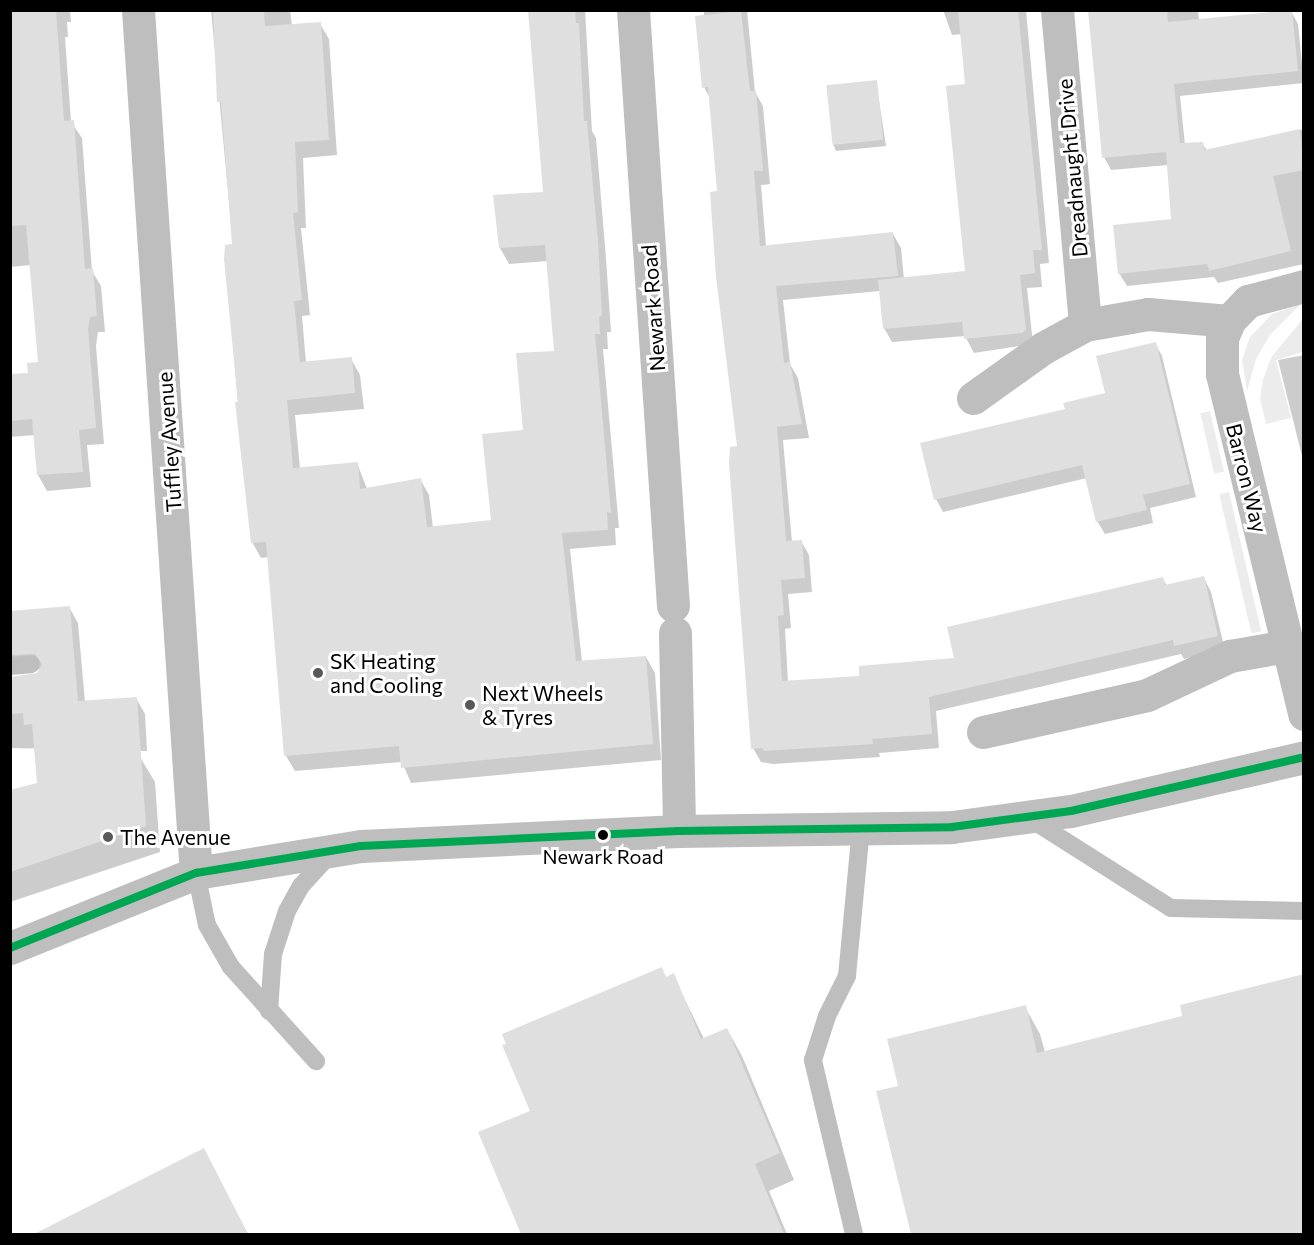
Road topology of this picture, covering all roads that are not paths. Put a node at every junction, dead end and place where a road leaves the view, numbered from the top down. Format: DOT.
graph roads {
  1 [pos="138,10"];
  2 [pos="633,10"];
  3 [pos="1057,10"];
  4 [pos="1304,286"];
  5 [pos="1228,321"];
  6 [pos="1085,325"];
  7 [pos="973,398"];
  8 [pos="1292,639"];
  9 [pos="32,664"];
  10 [pos="10,666"];
  11 [pos="1304,714"];
  12 [pos="983,732"];
  13 [pos="1304,757"];
  14 [pos="1028,817"];
  15 [pos="861,829"];
  16 [pos="679,831"];
  17 [pos="332,851"];
  18 [pos="196,873"];
  19 [pos="1304,911"];
  20 [pos="10,948"];
  21 [pos="269,1011"];
  22 [pos="316,1061"];
  23 [pos="854,1234"];
  1 -- 18 [label="street, Tuffley Avenue"];
  2 -- 16 [label="street, Newark Road"];
  3 -- 6 [label="street, Dreadnaught Drive"];
  4 -- 5 [label="street"];
  5 -- 6 [label="street"];
  5 -- 8 [label="street, Barron Way"];
  6 -- 7 [label="street"];
  8 -- 11 [label="street, Barron Way"];
  8 -- 12 [label="street"];
  9 -- 10 [label="lane"];
  13 -- 14 [label="street"];
  14 -- 15 [label="street"];
  14 -- 19 [label="lane"];
  15 -- 16 [label="street"];
  15 -- 23 [label="lane"];
  16 -- 17 [label="street"];
  17 -- 18 [label="street"];
  17 -- 21 [label="lane"];
  18 -- 20 [label="street"];
  18 -- 21 [label="lane"];
  21 -- 22 [label="lane"];
}
